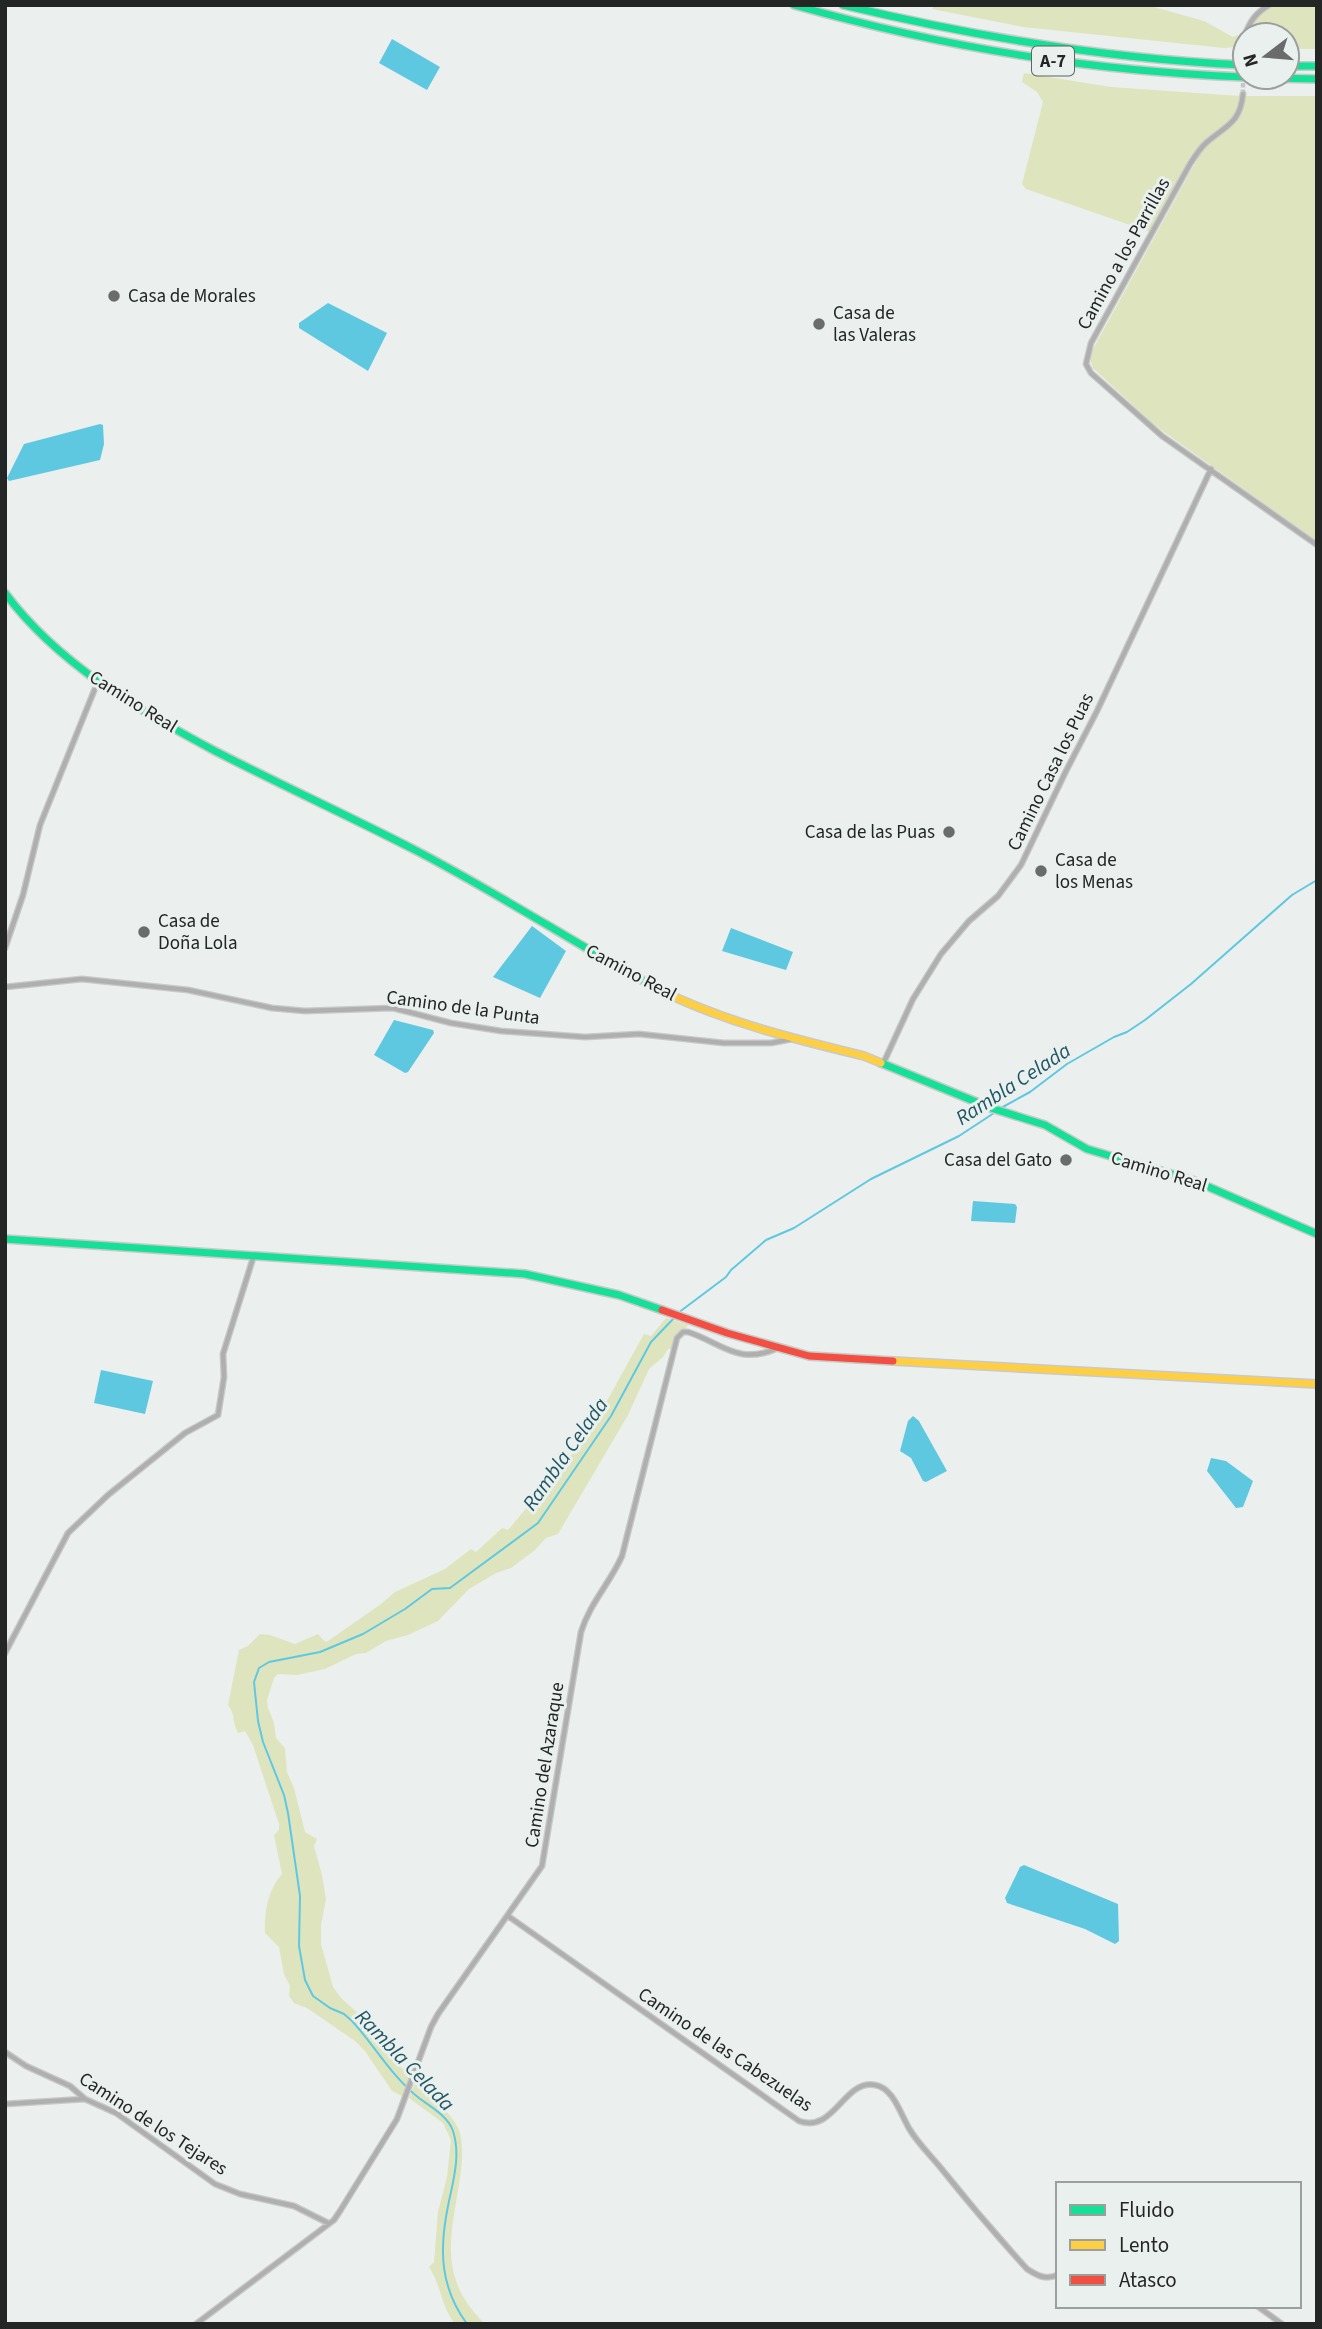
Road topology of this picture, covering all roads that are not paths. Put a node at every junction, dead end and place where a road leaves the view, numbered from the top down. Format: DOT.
graph roads {
  1 [pos="794,5"];
  2 [pos="844,5"];
  3 [pos="1269,5"];
  4 [pos="1251,21"];
  5 [pos="1231,64"];
  6 [pos="1317,79"];
  7 [pos="1243,94"];
  8 [pos="1211,469"];
  9 [pos="1317,545"];
  10 [pos="5,593"];
  11 [pos="98,681"];
  12 [pos="5,948"];
  13 [pos="5,986"];
  14 [pos="792,1040"];
  15 [pos="883,1065"];
  16 [pos="1317,1234"];
  17 [pos="5,1239"];
  18 [pos="254,1254"];
  19 [pos="779,1348"];
  20 [pos="1317,1384"];
  21 [pos="5,1653"];
  22 [pos="508,1916"];
  23 [pos="5,2052"];
  24 [pos="69,2086"];
  25 [pos="68,2099"];
  26 [pos="85,2099"];
  27 [pos="5,2104"];
  28 [pos="328,2223"];
  29 [pos="1056,2276"];
  30 [pos="1260,2308"];
  31 [pos="196,2324"];
  32 [pos="1282,2324"];
  1 -- 6 [label="main road, A-7"];
  2 -- 5 [label="main road, A-7"];
  3 -- 4 [label="street"];
  7 -- 8 [label="street, Camino a los Parrillas"];
  8 -- 9 [label="street, Camino a los Parrillas"];
  8 -- 15 [label="street, Camino Casa los Puas"];
  10 -- 11 [label="main road, Camino Real"];
  11 -- 12 [label="street"];
  11 -- 14 [label="main road, Camino Real"];
  13 -- 14 [label="street, Camino de la Punta"];
  14 -- 15 [label="main road, Camino Real"];
  15 -- 16 [label="main road, Camino Real"];
  17 -- 18 [label="main road"];
  18 -- 19 [label="main road"];
  18 -- 21 [label="street"];
  19 -- 20 [label="main road"];
  19 -- 22 [label="street, Camino del Azaraque"];
  22 -- 28 [label="street, Camino del Azaraque"];
  22 -- 29 [label="street, Camino de las Cabezuelas"];
  23 -- 24 [label="street, Camino de los Tejares"];
  24 -- 25 [label="street"];
  24 -- 26 [label="street, Camino de los Tejares"];
  25 -- 26 [label="street"];
  25 -- 27 [label="street"];
  26 -- 28 [label="street, Camino de los Tejares"];
  28 -- 31 [label="street, Camino del Azaraque"];
  30 -- 32 [label="street"];
}
